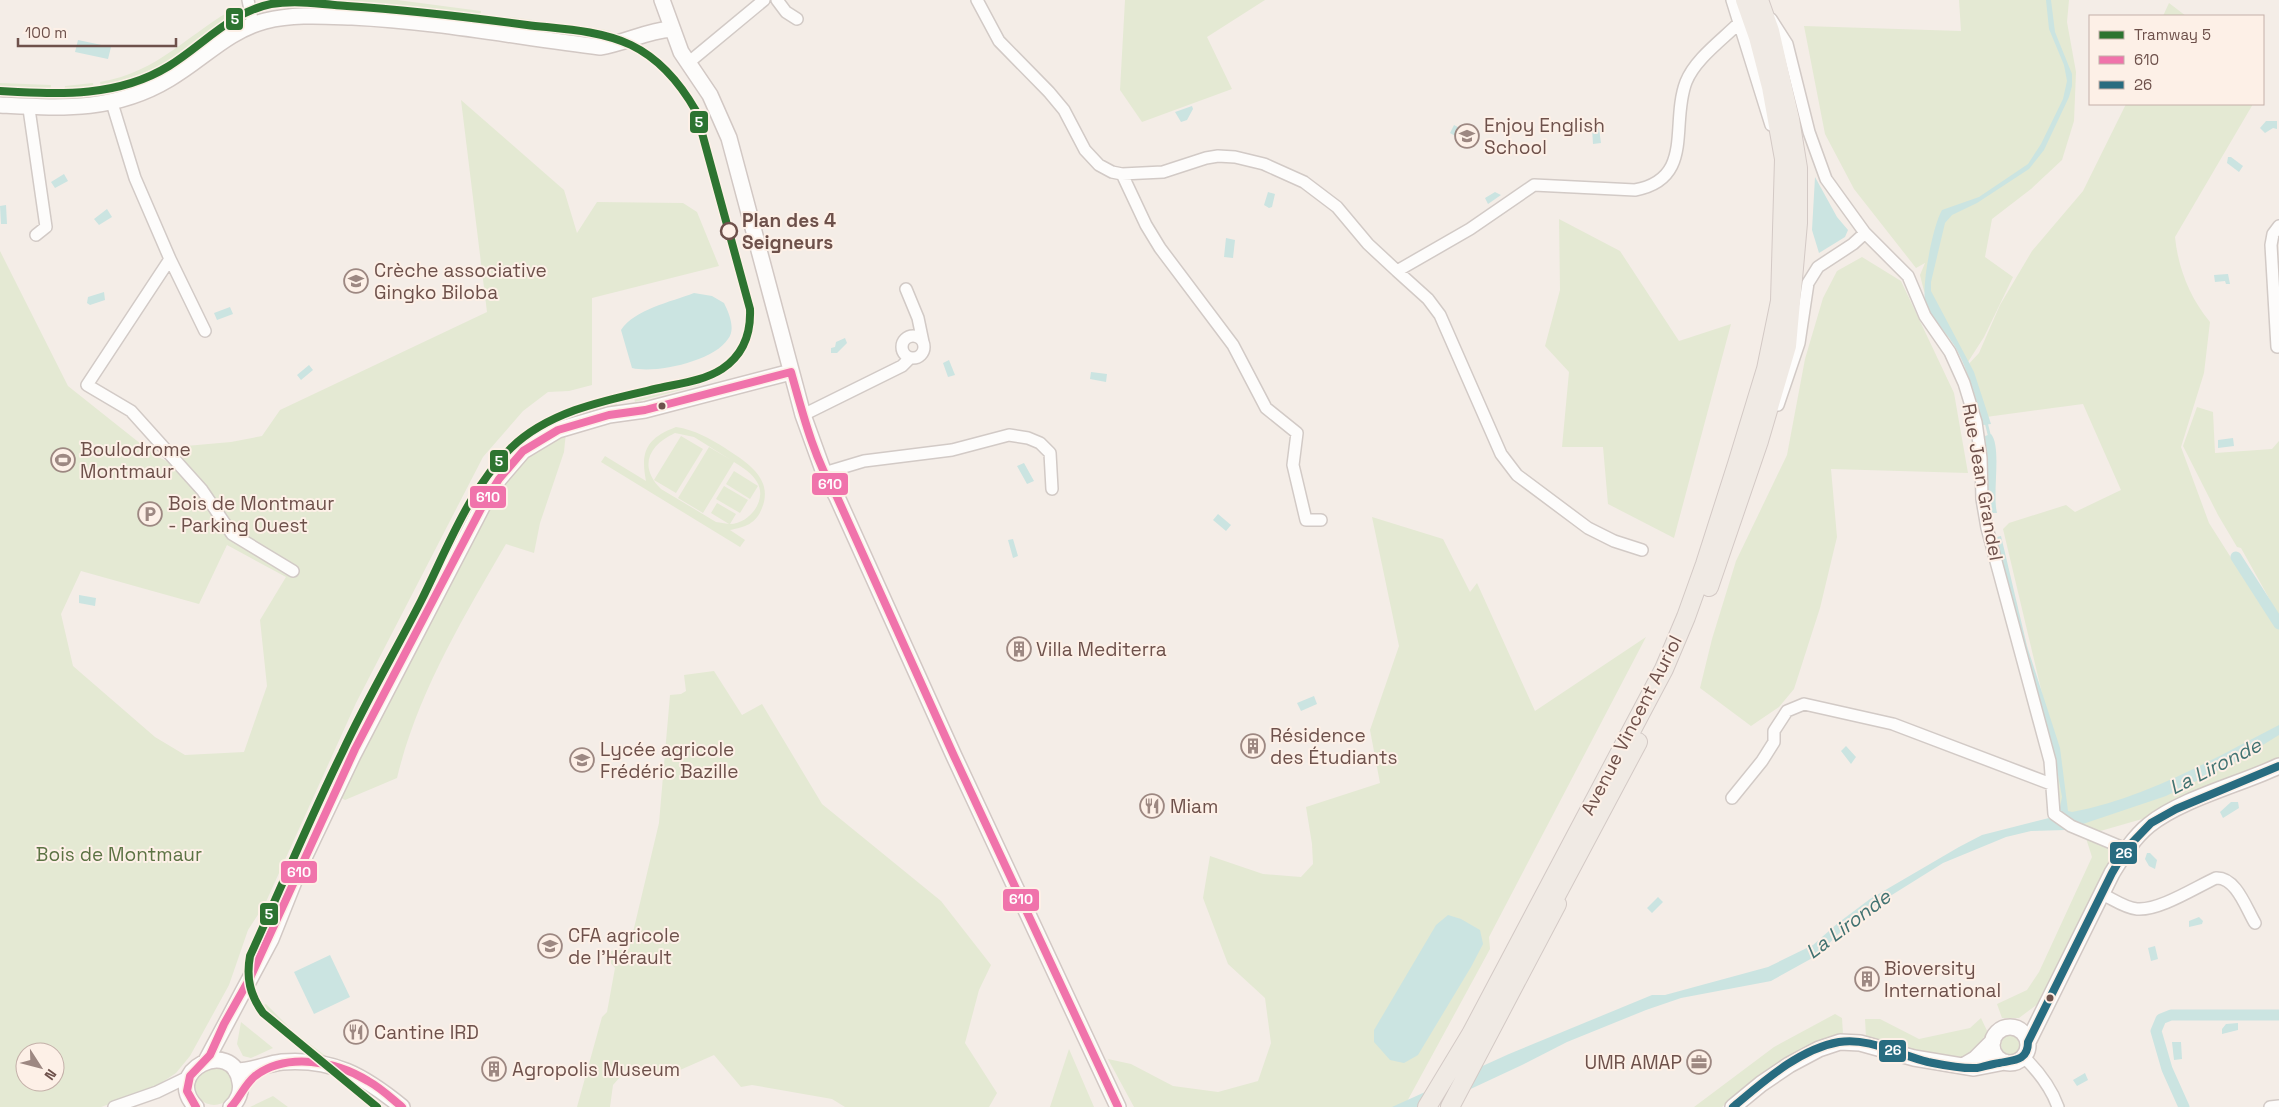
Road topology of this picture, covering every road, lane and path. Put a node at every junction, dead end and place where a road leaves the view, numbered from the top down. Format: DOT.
graph roads {
  1 [pos="248,0"];
  2 [pos="662,0"];
  3 [pos="764,0"];
  4 [pos="777,0"];
  5 [pos="977,0"];
  6 [pos="1732,0"];
  7 [pos="1744,0"];
  8 [pos="1759,0"];
  9 [pos="797,19"];
  10 [pos="1740,22"];
  11 [pos="253,24"];
  12 [pos="671,29"];
  13 [pos="688,63"];
  14 [pos="112,103"];
  15 [pos="0,105"];
  16 [pos="26,106"];
  17 [pos="1122,174"];
  18 [pos="1784,198"];
  19 [pos="2279,226"];
  20 [pos="1865,233"];
  21 [pos="36,235"];
  22 [pos="170,259"];
  23 [pos="1397,271"];
  24 [pos="906,289"];
  25 [pos="205,331"];
  26 [pos="923,342"];
  27 [pos="2277,347"];
  28 [pos="910,358"];
  29 [pos="791,372"];
  30 [pos="803,415"];
  31 [pos="824,474"];
  32 [pos="1052,489"];
  33 [pos="1740,498"];
  34 [pos="1321,520"];
  35 [pos="1642,550"];
  36 [pos="293,571"];
  37 [pos="2279,766"];
  38 [pos="2051,784"];
  39 [pos="1732,798"];
  40 [pos="2126,849"];
  41 [pos="2102,894"];
  42 [pos="2255,923"];
  43 [pos="2047,1005"];
  44 [pos="223,1026"];
  45 [pos="2015,1027"];
  46 [pos="1993,1042"];
  47 [pos="2028,1042"];
  48 [pos="2024,1057"];
  49 [pos="206,1061"];
  50 [pos="2005,1062"];
  51 [pos="271,1065"];
  52 [pos="1963,1066"];
  53 [pos="231,1067"];
  54 [pos="190,1076"];
  55 [pos="1436,1085"];
  56 [pos="165,1089"];
  57 [pos="235,1101"];
  58 [pos="192,1102"];
  59 [pos="1443,1104"];
  60 [pos="2279,1106"];
  61 [pos="114,1107"];
  62 [pos="402,1107"];
  63 [pos="1118,1107"];
  64 [pos="1419,1107"];
  65 [pos="1733,1107"];
  66 [pos="2058,1107"];
  67 [pos="2270,1107"];
  1 -- 11 [label="street"];
  2 -- 12 [label="street"];
  3 -- 13 [label="street"];
  4 -- 9 [label="street"];
  5 -- 17 [label="street"];
  6 -- 10 [label="street, Avenue Vincent Auriol"];
  7 -- 18 [label="main road, Avenue Vincent Auriol"];
  8 -- 20 [label="street, Rue Jean Grandel"];
  8 -- 33 [label="main road, Avenue Vincent Auriol"];
  10 -- 18 [label="street, Avenue Vincent Auriol"];
  10 -- 23 [label="street"];
  11 -- 12 [label="street"];
  11 -- 14 [label="street"];
  12 -- 13 [label="street"];
  13 -- 29 [label="street"];
  14 -- 16 [label="street"];
  14 -- 22 [label="street"];
  15 -- 16 [label="street"];
  16 -- 21 [label="street"];
  17 -- 23 [label="street"];
  17 -- 34 [label="street"];
  18 -- 55 [label="main road, Avenue Vincent Auriol"];
  19 -- 27 [label="street"];
  20 -- 33 [label="street, Avenue Vincent Auriol"];
  20 -- 38 [label="street, Rue Jean Grandel"];
  22 -- 25 [label="street"];
  22 -- 36 [label="street"];
  23 -- 35 [label="street"];
  24 -- 26 [label="street"];
  26 -- 28 [label="street"];
  26 -- 28 [label="street"];
  28 -- 30 [label="street"];
  29 -- 30 [label="street"];
  29 -- 44 [label="street"];
  30 -- 31 [label="street"];
  31 -- 32 [label="street"];
  31 -- 63 [label="street"];
  33 -- 59 [label="main road, Avenue Vincent Auriol"];
  37 -- 40 [label="street"];
  38 -- 39 [label="street"];
  38 -- 40 [label="street, Rue Jean Grandel"];
  40 -- 41 [label="street"];
  41 -- 42 [label="street"];
  41 -- 43 [label="street"];
  43 -- 45 [label="street"];
  43 -- 47 [label="street"];
  44 -- 49 [label="street"];
  44 -- 53 [label="street"];
  45 -- 46 [label="street"];
  45 -- 47 [label="street"];
  46 -- 50 [label="street"];
  46 -- 52 [label="street"];
  47 -- 48 [label="street"];
  48 -- 50 [label="street"];
  48 -- 66 [label="street"];
  49 -- 53 [label="street"];
  49 -- 54 [label="street"];
  50 -- 52 [label="street"];
  51 -- 53 [label="street"];
  51 -- 57 [label="street"];
  51 -- 62 [label="street"];
  52 -- 65 [label="street"];
  53 -- 57 [label="street"];
  54 -- 56 [label="street"];
  54 -- 58 [label="street"];
  55 -- 59 [label="main road, Avenue Vincent Auriol"];
  55 -- 64 [label="main road"];
  56 -- 58 [label="street"];
  56 -- 61 [label="street"];
  60 -- 67 [label="street"];
}
